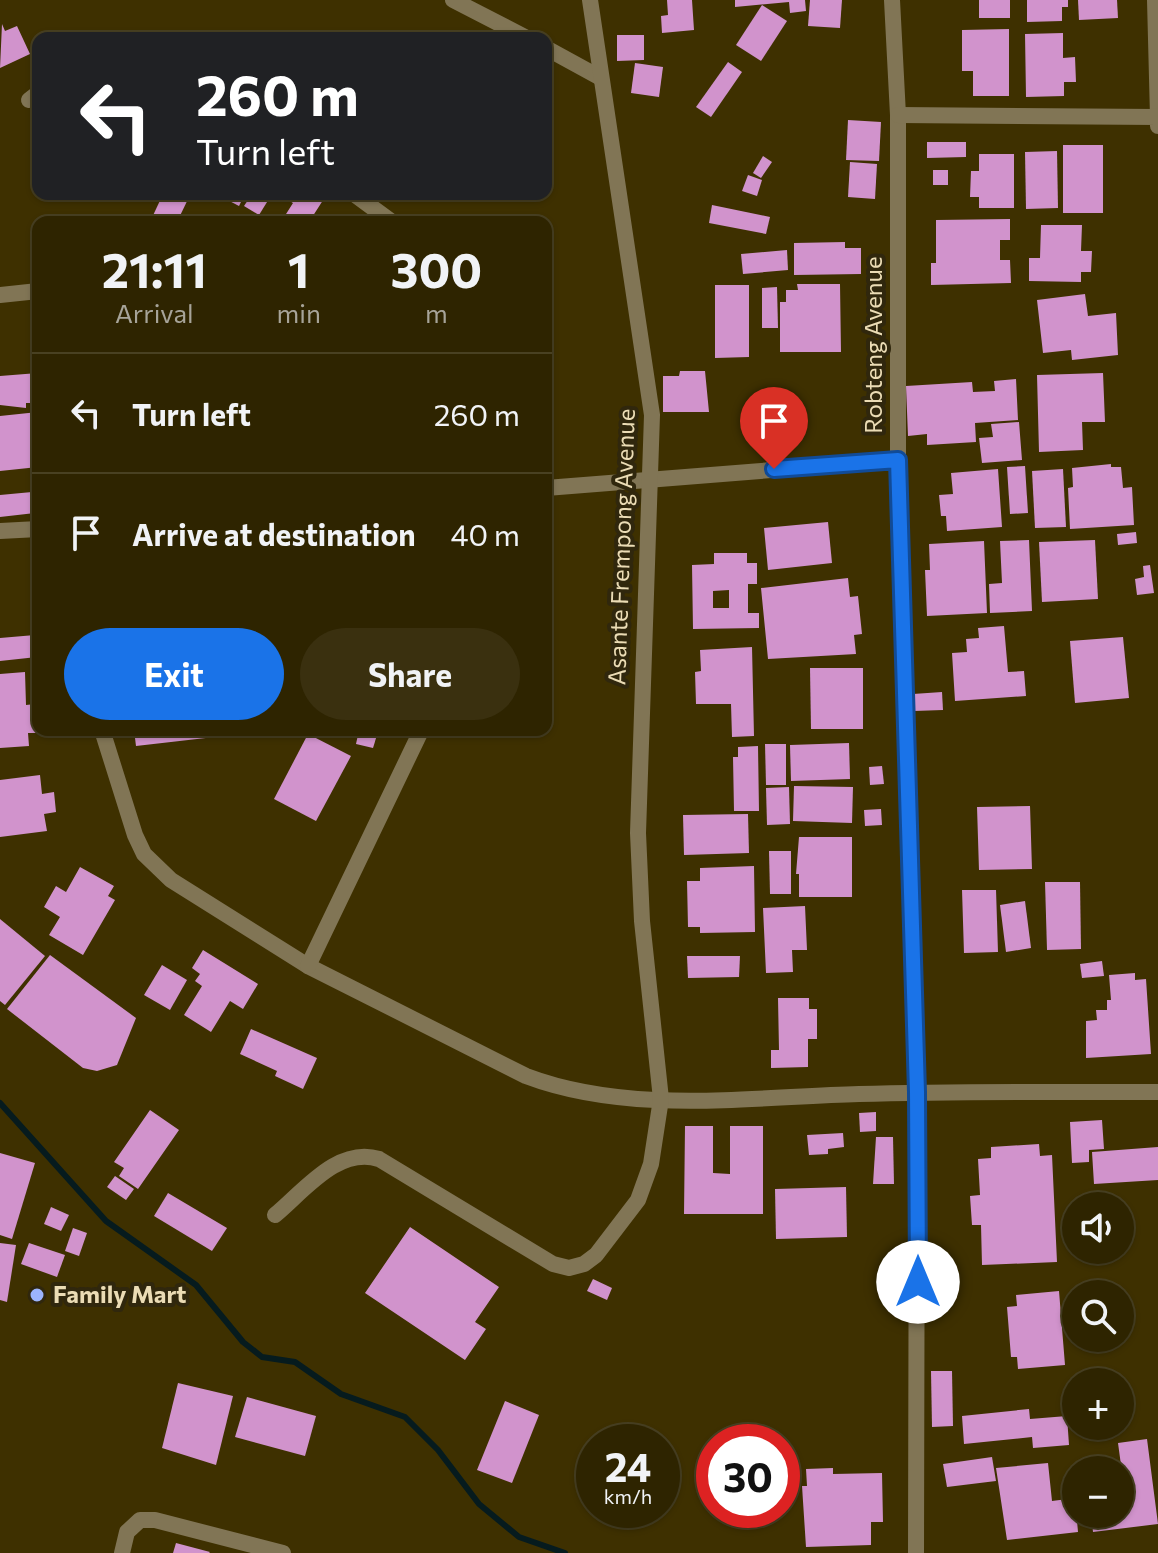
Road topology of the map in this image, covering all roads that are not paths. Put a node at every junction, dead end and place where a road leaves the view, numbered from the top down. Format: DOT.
graph roads {
  1 [pos="453,0"];
  2 [pos="590,0"];
  3 [pos="892,0"];
  4 [pos="1155,0"];
  5 [pos="515,32"];
  6 [pos="552,51"];
  7 [pos="599,77"];
  8 [pos="898,115"];
  9 [pos="1158,117"];
  10 [pos="1158,126"];
  11 [pos="362,200"];
  12 [pos="384,216"];
  13 [pos="32,292"];
  14 [pos="0,295"];
  15 [pos="898,460"];
  16 [pos="650,477"];
  17 [pos="552,487"];
  18 [pos="32,529"];
  19 [pos="0,531"];
  20 [pos="104,736"];
  21 [pos="419,736"];
  22 [pos="308,966"];
  23 [pos="917,1092"];
  24 [pos="1158,1092"];
  25 [pos="661,1099"];
  26 [pos="275,1215"];
  27 [pos="122,1553"];
  28 [pos="283,1553"];
  29 [pos="916,1553"];
  1 -- 5 [label="street"];
  2 -- 7 [label="street, Asante Frempong Avenue"];
  3 -- 8 [label="street, Robteng Avenue"];
  4 -- 9 [label="street"];
  6 -- 7 [label="street"];
  7 -- 16 [label="street, Asante Frempong Avenue"];
  8 -- 9 [label="street"];
  8 -- 15 [label="street, Robteng Avenue"];
  9 -- 10 [label="street"];
  11 -- 12 [label="street"];
  13 -- 14 [label="street"];
  15 -- 16 [label="street"];
  15 -- 23 [label="street, Robteng Avenue"];
  16 -- 17 [label="street"];
  16 -- 25 [label="street, Asante Frempong Avenue"];
  18 -- 19 [label="street"];
  20 -- 22 [label="street"];
  21 -- 22 [label="street"];
  22 -- 25 [label="street"];
  23 -- 24 [label="street"];
  23 -- 25 [label="street"];
  23 -- 29 [label="street, Robteng Avenue"];
  25 -- 26 [label="street, Asante Frempong Avenue"];
  27 -- 28 [label="street"];
}
